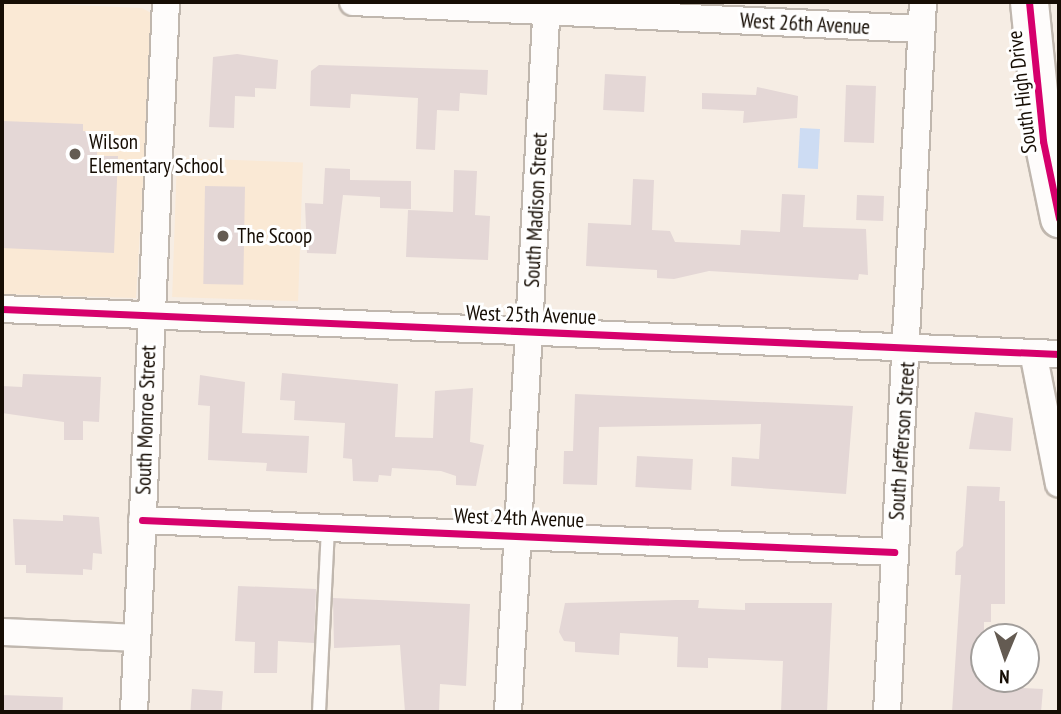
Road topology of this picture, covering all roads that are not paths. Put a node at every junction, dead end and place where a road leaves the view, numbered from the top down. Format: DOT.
graph roads {
  1 [pos="166,2"];
  2 [pos="353,2"];
  3 [pos="923,2"];
  4 [pos="1030,2"];
  5 [pos="547,7"];
  6 [pos="921,29"];
  7 [pos="1059,218"];
  8 [pos="2,309"];
  9 [pos="150,316"];
  10 [pos="529,332"];
  11 [pos="908,350"];
  12 [pos="1047,356"];
  13 [pos="1059,484"];
  14 [pos="142,520"];
  15 [pos="328,528"];
  16 [pos="516,535"];
  17 [pos="894,552"];
  18 [pos="2,632"];
  19 [pos="137,638"];
  20 [pos="134,712"];
  21 [pos="319,712"];
  22 [pos="509,712"];
  23 [pos="887,712"];
  1 -- 9 [label="street, South Monroe Street"];
  2 -- 5 [label="street, West 26th Avenue"];
  3 -- 6 [label="street, South Jefferson Street"];
  4 -- 7 [label="main road, South High Drive"];
  5 -- 6 [label="street, West 26th Avenue"];
  5 -- 10 [label="street, South Madison Street"];
  6 -- 11 [label="street, South Jefferson Street"];
  8 -- 9 [label="street, West 25th Avenue"];
  9 -- 10 [label="street, West 25th Avenue"];
  9 -- 14 [label="street, South Monroe Street"];
  10 -- 11 [label="street, West 25th Avenue"];
  10 -- 16 [label="street, South Madison Street"];
  11 -- 12 [label="street, West 25th Avenue"];
  11 -- 17 [label="street, South Jefferson Street"];
  12 -- 13 [label="street"];
  14 -- 15 [label="street, West 24th Avenue"];
  14 -- 19 [label="street, South Monroe Street"];
  15 -- 16 [label="street, West 24th Avenue"];
  15 -- 21 [label="lane"];
  16 -- 17 [label="street, West 24th Avenue"];
  16 -- 22 [label="street, South Madison Street"];
  17 -- 23 [label="street, South Jefferson Street"];
  18 -- 19 [label="street"];
  19 -- 20 [label="street, South Monroe Street"];
}
